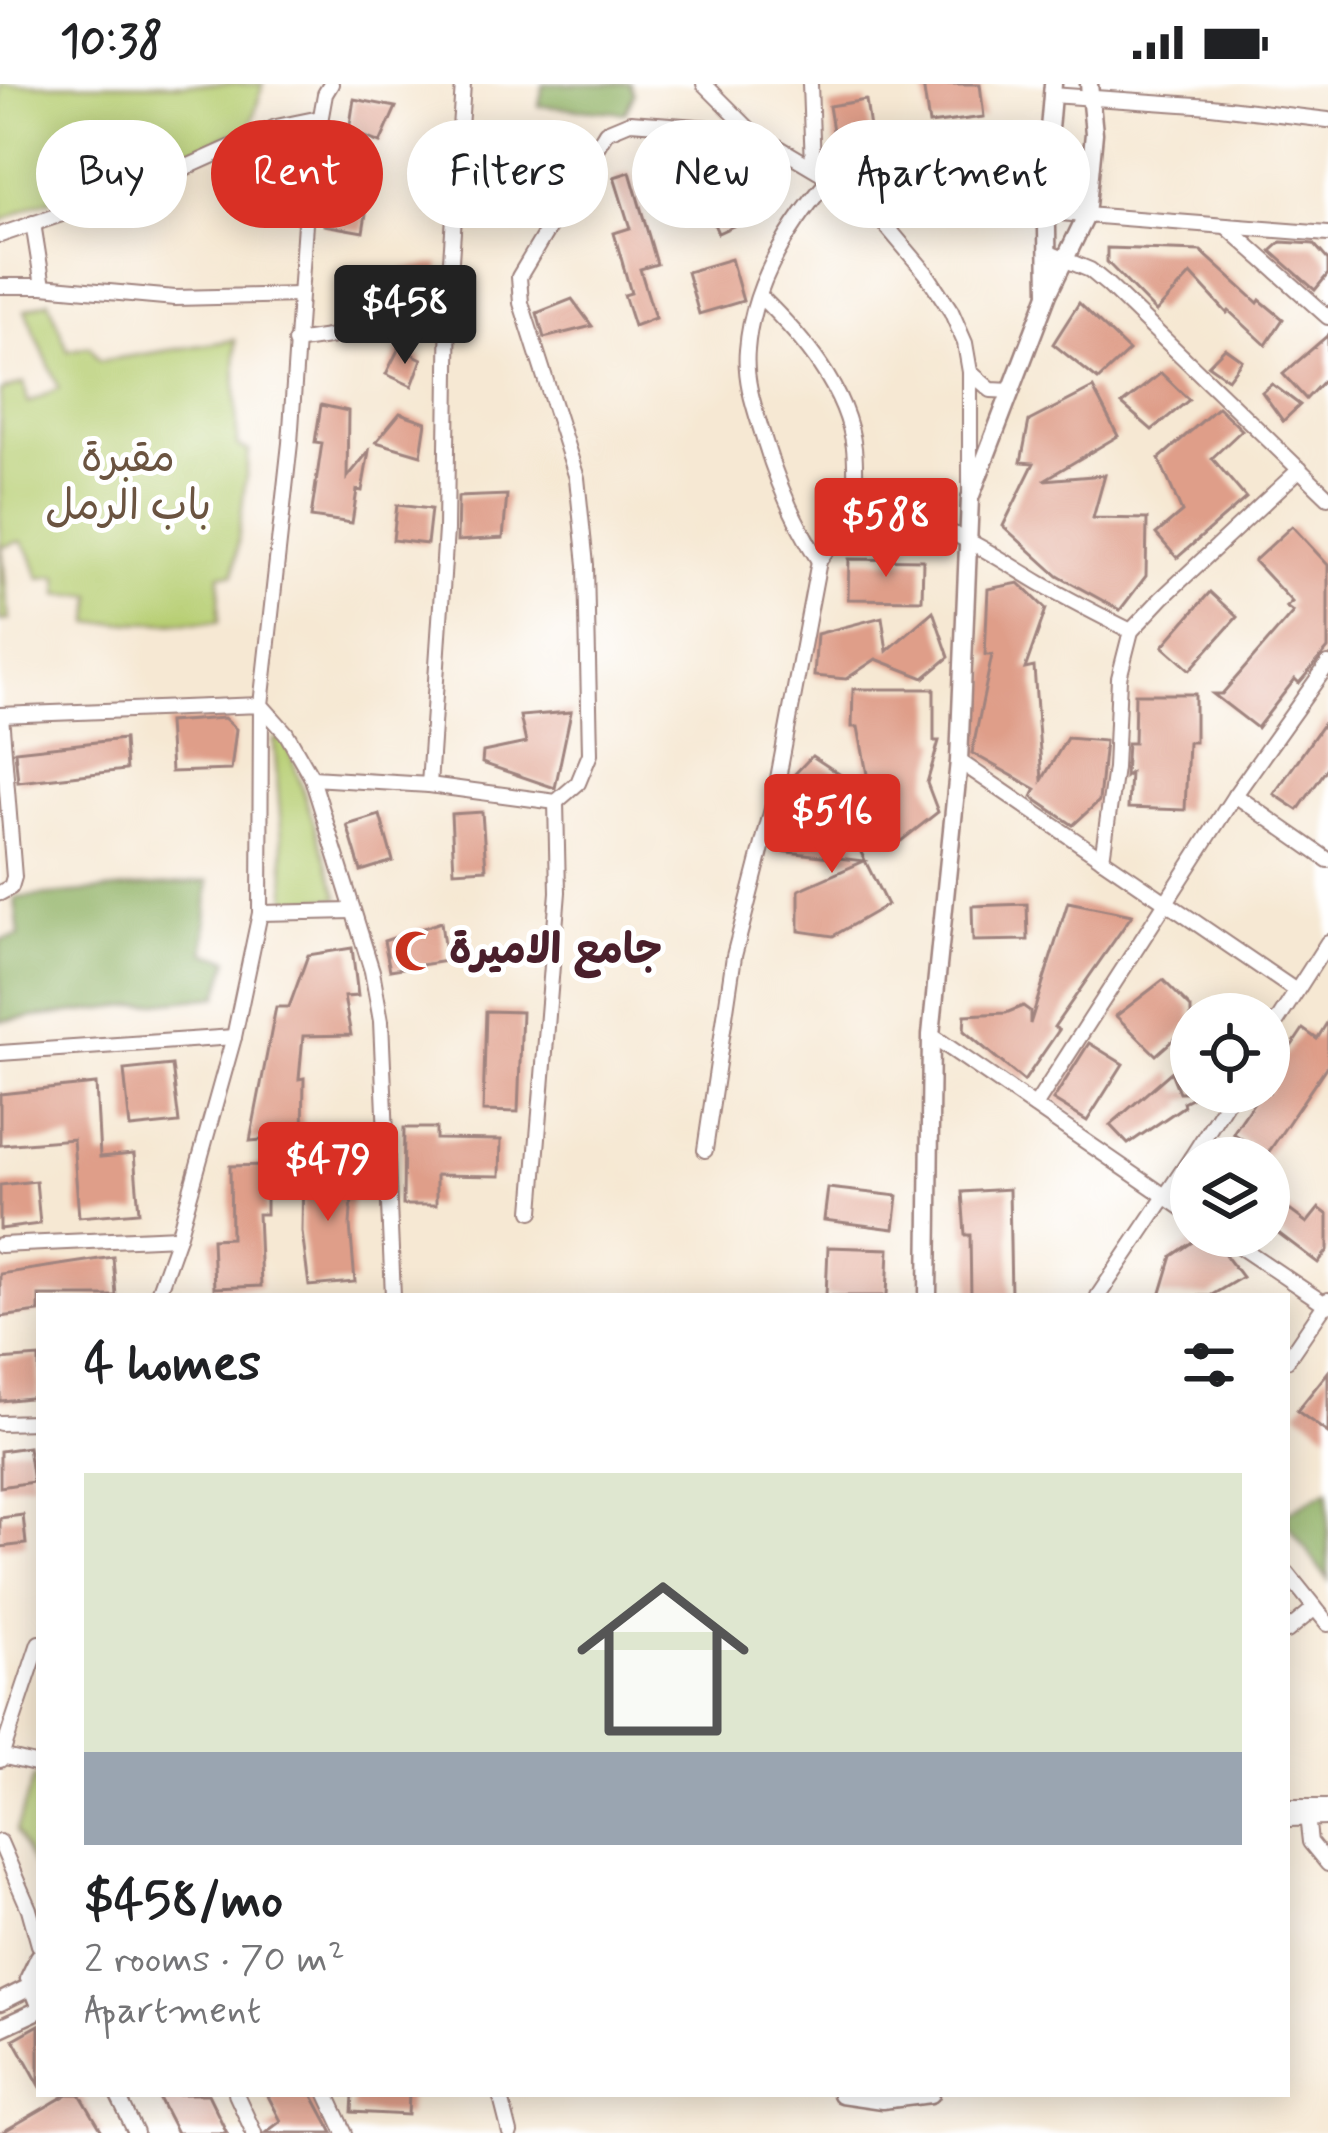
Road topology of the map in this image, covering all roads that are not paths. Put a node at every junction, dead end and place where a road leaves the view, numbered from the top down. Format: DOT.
graph roads {
  1 [pos="463,84"];
  2 [pos="704,84"];
  3 [pos="810,84"];
  4 [pos="326,87"];
  5 [pos="1052,90"];
  6 [pos="1091,90"];
  7 [pos="320,118"];
  8 [pos="741,120"];
  9 [pos="1051,120"];
  10 [pos="1090,120"];
  11 [pos="1328,120"];
  12 [pos="632,122"];
  13 [pos="791,153"];
  14 [pos="813,166"];
  15 [pos="815,197"];
  16 [pos="1090,216"];
  17 [pos="33,223"];
  18 [pos="1227,227"];
  19 [pos="888,228"];
  20 [pos="1047,228"];
  21 [pos="1081,228"];
  22 [pos="1328,234"];
  23 [pos="0,235"];
  24 [pos="1047,252"];
  25 [pos="1068,259"];
  26 [pos="0,286"];
  27 [pos="44,286"];
  28 [pos="1048,294"];
  29 [pos="298,295"];
  30 [pos="761,297"];
  31 [pos="1328,317"];
  32 [pos="448,320"];
  33 [pos="295,342"];
  34 [pos="970,372"];
  35 [pos="1012,392"];
  36 [pos="1300,470"];
  37 [pos="1328,497"];
  38 [pos="970,499"];
  39 [pos="856,524"];
  40 [pos="967,538"];
  41 [pos="819,561"];
  42 [pos="1131,632"];
  43 [pos="1328,664"];
  44 [pos="261,705"];
  45 [pos="1,715"];
  46 [pos="958,761"];
  47 [pos="312,778"];
  48 [pos="429,785"];
  49 [pos="1235,794"];
  50 [pos="556,802"];
  51 [pos="1102,859"];
  52 [pos="1328,860"];
  53 [pos="0,893"];
  54 [pos="1166,901"];
  55 [pos="353,911"];
  56 [pos="260,913"];
  57 [pos="1328,942"];
  58 [pos="1296,991"];
  59 [pos="1290,1001"];
  60 [pos="931,1035"];
  61 [pos="234,1037"];
  62 [pos="0,1053"];
  63 [pos="1035,1106"];
  64 [pos="705,1150"];
  65 [pos="1170,1191"];
  66 [pos="1166,1197"];
  67 [pos="1170,1200"];
  68 [pos="532,1211"];
  69 [pos="178,1237"];
  70 [pos="0,1246"];
  71 [pos="1256,1257"];
  72 [pos="158,1293"];
  73 [pos="393,1293"];
  74 [pos="928,1293"];
  75 [pos="1100,1293"];
  76 [pos="1327,1303"];
  77 [pos="1290,1356"];
  78 [pos="36,1422"];
  79 [pos="0,1423"];
  80 [pos="1290,1577"];
  81 [pos="1302,1592"];
  82 [pos="1290,1599"];
  83 [pos="1315,1608"];
  84 [pos="1328,1624"];
  85 [pos="1290,1629"];
  86 [pos="36,1652"];
  87 [pos="1,1758"];
  88 [pos="36,1765"];
  89 [pos="1328,1807"];
  90 [pos="1290,1808"];
  91 [pos="1306,1813"];
  92 [pos="1328,1818"];
  93 [pos="1290,1819"];
  94 [pos="1290,1829"];
  95 [pos="0,1842"];
  96 [pos="1328,1864"];
  97 [pos="34,1915"];
  98 [pos="36,1962"];
  99 [pos="36,2000"];
  100 [pos="0,2002"];
  101 [pos="0,2028"];
  102 [pos="118,2097"];
  103 [pos="237,2097"];
  104 [pos="328,2097"];
  105 [pos="501,2097"];
  106 [pos="136,2133"];
  107 [pos="254,2133"];
  108 [pos="345,2133"];
  109 [pos="510,2133"];
  1 -- 32 [label="street"];
  2 -- 8 [label="street"];
  3 -- 14 [label="street"];
  4 -- 7 [label="street"];
  5 -- 6 [label="street"];
  5 -- 9 [label="street"];
  6 -- 10 [label="street"];
  6 -- 11 [label="street"];
  7 -- 17 [label="street"];
  7 -- 29 [label="street"];
  12 -- 50 [label="street"];
  13 -- 14 [label="street"];
  15 -- 30 [label="street"];
  16 -- 18 [label="street"];
  17 -- 23 [label="street"];
  17 -- 27 [label="street"];
  18 -- 22 [label="street"];
  18 -- 31 [label="street"];
  19 -- 34 [label="street"];
  20 -- 24 [label="street"];
  21 -- 25 [label="street"];
  24 -- 25 [label="street"];
  24 -- 28 [label="street"];
  25 -- 28 [label="street"];
  25 -- 36 [label="street"];
  26 -- 27 [label="street"];
  27 -- 29 [label="street"];
  28 -- 35 [label="street"];
  29 -- 33 [label="street"];
  30 -- 39 [label="street"];
  30 -- 41 [label="street"];
  32 -- 33 [label="street"];
  32 -- 48 [label="street"];
  33 -- 44 [label="street"];
  34 -- 35 [label="street"];
  34 -- 38 [label="street"];
  35 -- 38 [label="street"];
  36 -- 37 [label="street"];
  36 -- 42 [label="street"];
  38 -- 40 [label="street"];
  39 -- 40 [label="street"];
  39 -- 41 [label="street"];
  40 -- 42 [label="street"];
  40 -- 46 [label="street"];
  41 -- 64 [label="street"];
  42 -- 51 [label="street"];
  43 -- 49 [label="street"];
  44 -- 45 [label="street"];
  44 -- 47 [label="street"];
  44 -- 56 [label="street"];
  45 -- 53 [label="street"];
  46 -- 51 [label="street"];
  46 -- 60 [label="street"];
  47 -- 48 [label="street"];
  47 -- 55 [label="street"];
  48 -- 50 [label="street"];
  49 -- 52 [label="street"];
  49 -- 54 [label="street"];
  50 -- 68 [label="street"];
  51 -- 54 [label="street"];
  54 -- 58 [label="street"];
  54 -- 63 [label="street"];
  55 -- 56 [label="street"];
  55 -- 73 [label="street"];
  56 -- 61 [label="street"];
  57 -- 58 [label="street"];
  58 -- 59 [label="street"];
  60 -- 63 [label="street"];
  60 -- 74 [label="street"];
  61 -- 62 [label="street"];
  61 -- 69 [label="street"];
  63 -- 66 [label="street"];
  65 -- 66 [label="street"];
  66 -- 67 [label="street"];
  66 -- 75 [label="street"];
  69 -- 70 [label="street"];
  69 -- 72 [label="street"];
  71 -- 76 [label="street"];
  76 -- 77 [label="street"];
  78 -- 79 [label="street"];
  80 -- 81 [label="street"];
  81 -- 82 [label="street"];
  81 -- 83 [label="street"];
  83 -- 84 [label="street"];
  83 -- 85 [label="street"];
  86 -- 87 [label="street"];
  87 -- 88 [label="street"];
  89 -- 91 [label="street"];
  90 -- 91 [label="street"];
  91 -- 92 [label="street"];
  91 -- 93 [label="street"];
  91 -- 94 [label="street"];
  91 -- 96 [label="street"];
  95 -- 97 [label="street"];
  98 -- 99 [label="street"];
  99 -- 100 [label="street"];
  99 -- 101 [label="street"];
  102 -- 106 [label="street"];
  103 -- 107 [label="street"];
  104 -- 108 [label="street"];
  105 -- 109 [label="street"];
}
